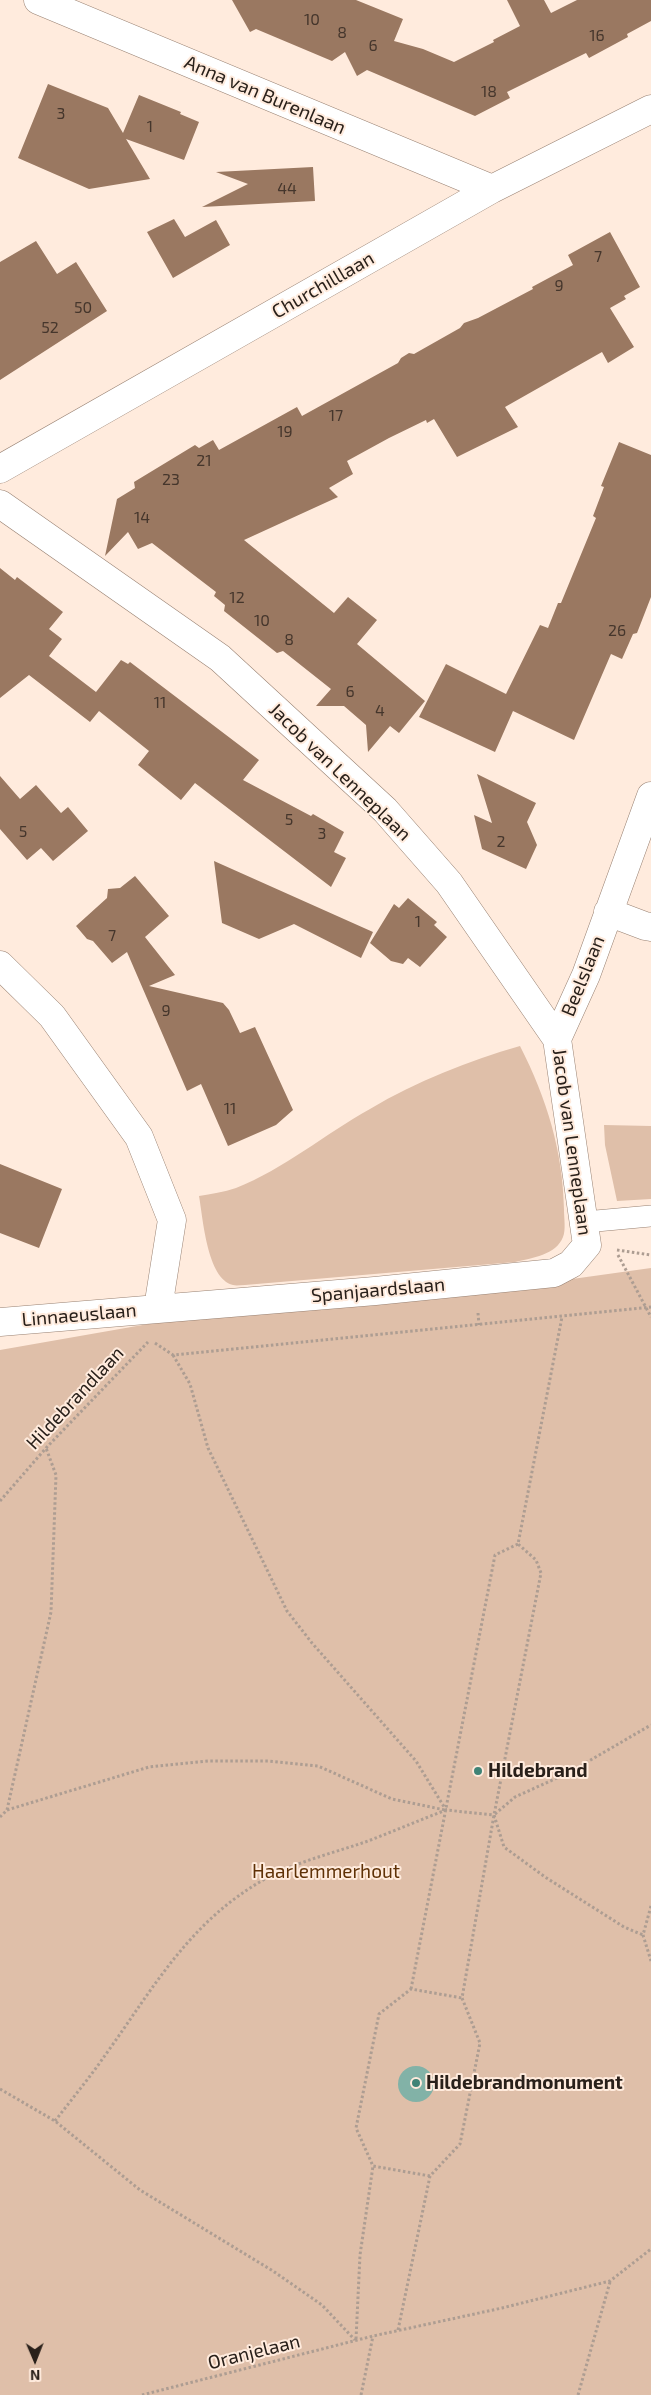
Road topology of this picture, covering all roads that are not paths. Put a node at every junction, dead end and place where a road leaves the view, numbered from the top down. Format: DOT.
graph roads {
  1 [pos="38,0"];
  2 [pos="651,109"];
  3 [pos="492,189"];
  4 [pos="0,469"];
  5 [pos="0,504"];
  6 [pos="651,796"];
  7 [pos="608,912"];
  8 [pos="651,927"];
  9 [pos="0,965"];
  10 [pos="557,1039"];
  11 [pos="651,1216"];
  12 [pos="586,1234"];
  13 [pos="158,1308"];
  14 [pos="0,1322"];
  1 -- 3 [label="street, Anna van Burenlaan"];
  2 -- 3 [label="street, Churchilllaan"];
  3 -- 4 [label="street, Churchilllaan"];
  5 -- 10 [label="street, Jacob van Lenneplaan"];
  6 -- 7 [label="street, Beelslaan"];
  7 -- 8 [label="street, Beelslaan"];
  7 -- 10 [label="street, Beelslaan"];
  9 -- 13 [label="street"];
  10 -- 12 [label="street, Jacob van Lenneplaan"];
  11 -- 12 [label="lane"];
  12 -- 13 [label="street, Spanjaardslaan"];
  13 -- 14 [label="street, Linnaeuslaan"];
}
